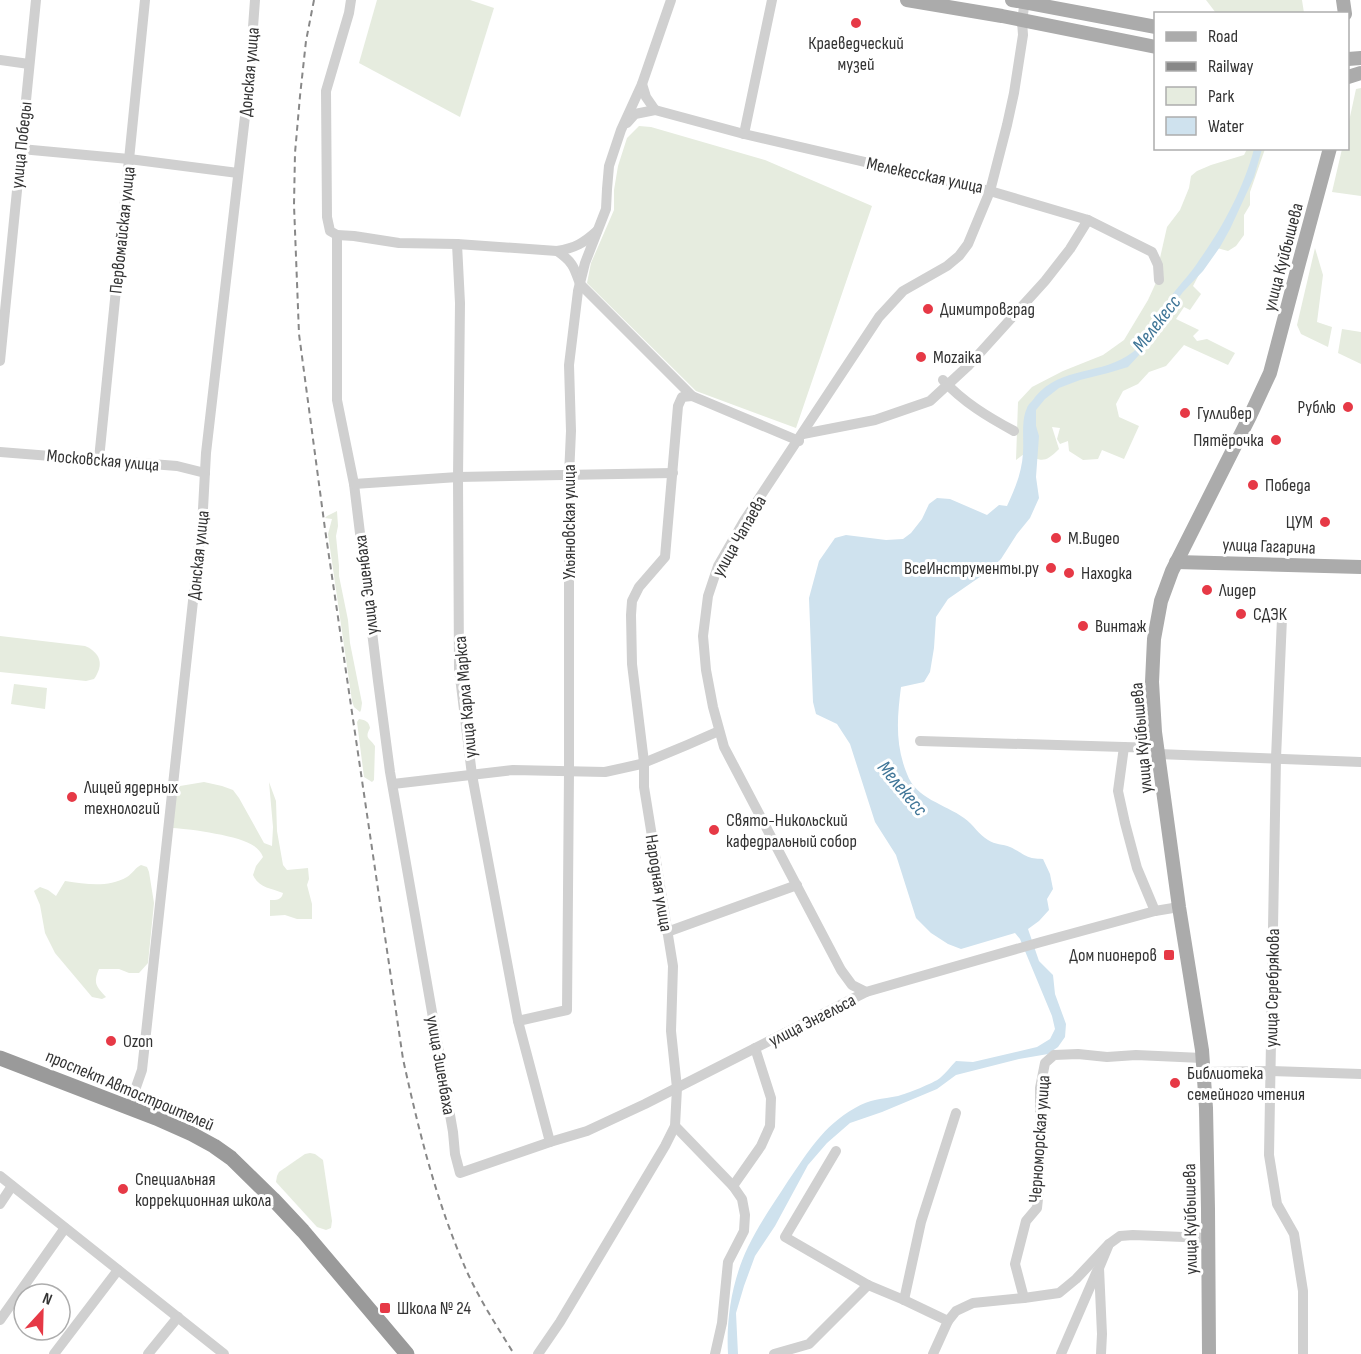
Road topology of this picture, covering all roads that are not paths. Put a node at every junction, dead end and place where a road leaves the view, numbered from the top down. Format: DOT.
graph roads {
  1 [pos="36,0"];
  2 [pos="145,0"];
  3 [pos="255,0"];
  4 [pos="351,0"];
  5 [pos="671,0"];
  6 [pos="772,0"];
  7 [pos="907,0"];
  8 [pos="1020,1"];
  9 [pos="1022,21"];
  10 [pos="1154,27"];
  11 [pos="1154,46"];
  12 [pos="0,60"];
  13 [pos="29,64"];
  14 [pos="642,84"];
  15 [pos="655,110"];
  16 [pos="621,130"];
  17 [pos="744,134"];
  18 [pos="21,149"];
  19 [pos="1329,150"];
  20 [pos="129,159"];
  21 [pos="238,173"];
  22 [pos="990,191"];
  23 [pos="1088,220"];
  24 [pos="0,228"];
  25 [pos="599,229"];
  26 [pos="13,230"];
  27 [pos="338,236"];
  28 [pos="457,244"];
  29 [pos="557,251"];
  30 [pos="1159,280"];
  31 [pos="580,284"];
  32 [pos="0,361"];
  33 [pos="945,382"];
  34 [pos="692,396"];
  35 [pos="1014,431"];
  36 [pos="801,437"];
  37 [pos="0,452"];
  38 [pos="99,459"];
  39 [pos="205,473"];
  40 [pos="673,473"];
  41 [pos="569,476"];
  42 [pos="458,477"];
  43 [pos="354,484"];
  44 [pos="1176,562"];
  45 [pos="1361,567"];
  46 [pos="1282,618"];
  47 [pos="718,731"];
  48 [pos="920,741"];
  49 [pos="1124,747"];
  50 [pos="1158,751"];
  51 [pos="1276,758"];
  52 [pos="644,762"];
  53 [pos="1361,762"];
  54 [pos="569,772"];
  55 [pos="472,775"];
  56 [pos="393,784"];
  57 [pos="797,885"];
  58 [pos="1179,907"];
  59 [pos="1155,912"];
  60 [pos="667,932"];
  61 [pos="866,992"];
  62 [pos="518,1021"];
  63 [pos="755,1048"];
  64 [pos="0,1058"];
  65 [pos="1203,1065"];
  66 [pos="1271,1071"];
  67 [pos="1361,1074"];
  68 [pos="677,1088"];
  69 [pos="129,1107"];
  70 [pos="956,1113"];
  71 [pos="675,1126"];
  72 [pos="550,1142"];
  73 [pos="836,1151"];
  74 [pos="460,1173"];
  75 [pos="0,1176"];
  76 [pos="12,1186"];
  77 [pos="733,1186"];
  78 [pos="0,1204"];
  79 [pos="65,1228"];
  80 [pos="1209,1238"];
  81 [pos="1109,1244"];
  82 [pos="1099,1268"];
  83 [pos="118,1270"];
  84 [pos="868,1285"];
  85 [pos="1024,1298"];
  86 [pos="904,1299"];
  87 [pos="178,1317"];
  88 [pos="0,1320"];
  89 [pos="948,1321"];
  90 [pos="54,1354"];
  91 [pos="148,1354"];
  92 [pos="224,1354"];
  93 [pos="407,1354"];
  94 [pos="538,1354"];
  95 [pos="715,1354"];
  96 [pos="774,1354"];
  97 [pos="933,1354"];
  98 [pos="1061,1354"];
  99 [pos="1101,1354"];
  100 [pos="1209,1354"];
  101 [pos="1303,1354"];
  1 -- 13 [label="street, улица Победы"];
  2 -- 20 [label="street, Первомайская улица"];
  3 -- 21 [label="street, Донская улица"];
  4 -- 27 [label="street, улица Эшенбаха"];
  5 -- 14 [label="street, Ульяновская улица"];
  6 -- 17 [label="street"];
  7 -- 9 [label="main road"];
  8 -- 9 [label="street, Мелекесская улица"];
  8 -- 10 [label="main road"];
  9 -- 11 [label="main road"];
  9 -- 22 [label="street, Мелекесская улица"];
  12 -- 13 [label="street"];
  13 -- 18 [label="street, улица Победы"];
  14 -- 15 [label="street"];
  14 -- 16 [label="street, Ульяновская улица"];
  15 -- 16 [label="street"];
  15 -- 17 [label="street, Мелекесская улица"];
  16 -- 25 [label="street, Ульяновская улица"];
  17 -- 22 [label="street, Мелекесская улица"];
  18 -- 20 [label="street"];
  18 -- 26 [label="street, улица Победы"];
  19 -- 44 [label="main road, улица Куйбышева"];
  20 -- 21 [label="street"];
  20 -- 38 [label="street, Первомайская улица"];
  21 -- 39 [label="street, Донская улица"];
  22 -- 23 [label="street"];
  22 -- 36 [label="street, улица Чапаева"];
  23 -- 30 [label="street"];
  23 -- 33 [label="street"];
  24 -- 26 [label="street"];
  25 -- 29 [label="street"];
  25 -- 31 [label="street, Ульяновская улица"];
  26 -- 32 [label="street, улица Победы"];
  27 -- 28 [label="street"];
  27 -- 43 [label="street, улица Эшенбаха"];
  28 -- 29 [label="street"];
  28 -- 42 [label="street, улица Карла Маркса"];
  29 -- 31 [label="street"];
  31 -- 34 [label="street"];
  31 -- 41 [label="street, Ульяновская улица"];
  33 -- 35 [label="street"];
  33 -- 36 [label="street"];
  34 -- 36 [label="street"];
  34 -- 40 [label="street, Народная улица"];
  36 -- 47 [label="street, улица Чапаева"];
  37 -- 38 [label="street, Московская улица"];
  38 -- 39 [label="street, Московская улица"];
  39 -- 69 [label="street, Донская улица"];
  40 -- 41 [label="street"];
  40 -- 52 [label="street, Народная улица"];
  41 -- 42 [label="street"];
  41 -- 54 [label="street, Ульяновская улица"];
  42 -- 43 [label="street"];
  42 -- 55 [label="street, улица Карла Маркса"];
  43 -- 56 [label="street, улица Эшенбаха"];
  44 -- 45 [label="main road, улица Гагарина"];
  44 -- 50 [label="main road, улица Куйбышева"];
  46 -- 51 [label="street, улица Серебрякова"];
  47 -- 52 [label="street"];
  47 -- 57 [label="street, улица Чапаева"];
  48 -- 49 [label="street"];
  49 -- 50 [label="street"];
  49 -- 59 [label="street"];
  50 -- 51 [label="street"];
  50 -- 58 [label="main road, улица Куйбышева"];
  51 -- 53 [label="street"];
  51 -- 66 [label="street, улица Серебрякова"];
  52 -- 54 [label="street"];
  52 -- 60 [label="street, Народная улица"];
  54 -- 55 [label="street"];
  54 -- 62 [label="street, Ульяновская улица"];
  55 -- 56 [label="street"];
  55 -- 62 [label="street, улица Карла Маркса"];
  56 -- 74 [label="street, улица Эшенбаха"];
  57 -- 60 [label="street"];
  57 -- 61 [label="street, улица Чапаева"];
  58 -- 59 [label="street, улица Энгельса"];
  58 -- 65 [label="main road, улица Куйбышева"];
  59 -- 61 [label="street, улица Энгельса"];
  60 -- 68 [label="street, Народная улица"];
  61 -- 63 [label="street, улица Энгельса"];
  62 -- 72 [label="street, улица Карла Маркса"];
  63 -- 68 [label="street, улица Энгельса"];
  63 -- 77 [label="street"];
  64 -- 69 [label="highway, проспект Автостроителей"];
  65 -- 66 [label="street, Черноморская улица"];
  65 -- 80 [label="main road, улица Куйбышева"];
  65 -- 85 [label="street, Черноморская улица"];
  66 -- 67 [label="street, Черноморская улица"];
  66 -- 101 [label="street, улица Серебрякова"];
  68 -- 71 [label="street, Народная улица"];
  68 -- 72 [label="street, улица Энгельса"];
  69 -- 93 [label="highway, проспект Автостроителей"];
  70 -- 86 [label="street"];
  71 -- 77 [label="street"];
  71 -- 94 [label="street, Народная улица"];
  72 -- 74 [label="street, улица Энгельса"];
  73 -- 84 [label="street"];
  75 -- 76 [label="street"];
  76 -- 78 [label="street"];
  76 -- 79 [label="street"];
  77 -- 95 [label="street"];
  79 -- 83 [label="street"];
  79 -- 88 [label="street"];
  80 -- 81 [label="street"];
  80 -- 100 [label="main road, улица Куйбышева"];
  81 -- 82 [label="street"];
  81 -- 85 [label="street"];
  82 -- 98 [label="street"];
  82 -- 99 [label="street"];
  83 -- 87 [label="street"];
  83 -- 90 [label="street"];
  84 -- 86 [label="street"];
  84 -- 96 [label="street"];
  85 -- 89 [label="street"];
  86 -- 89 [label="street"];
  87 -- 91 [label="street"];
  87 -- 92 [label="street"];
  89 -- 97 [label="street"];
}
